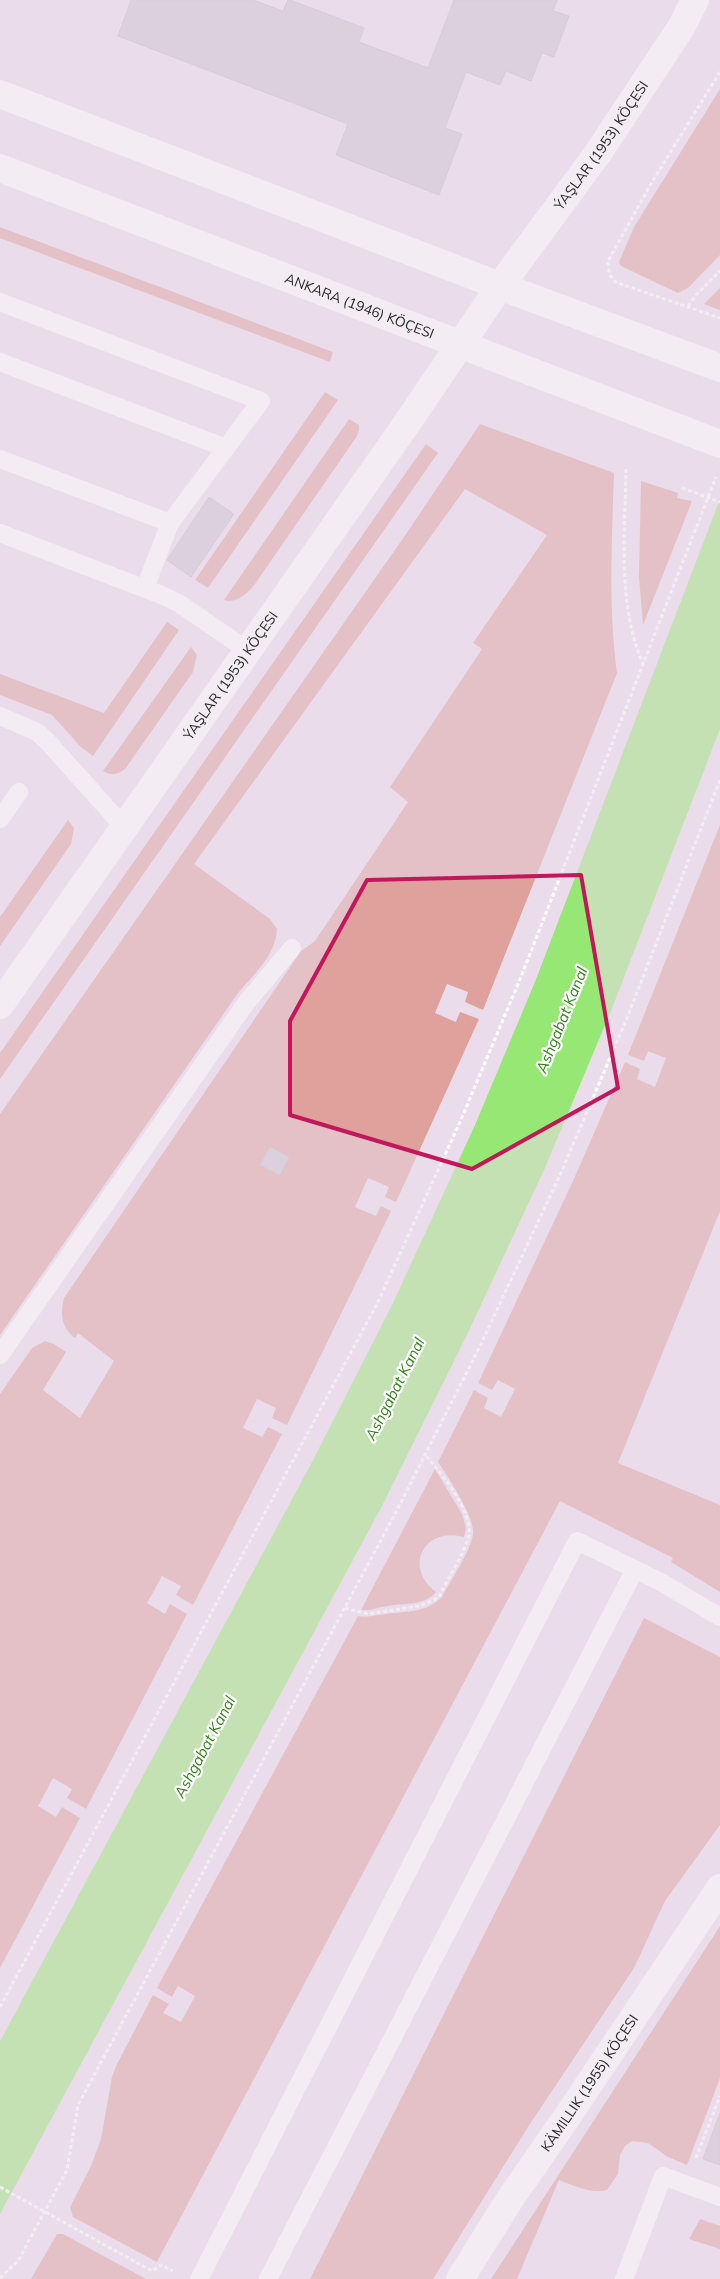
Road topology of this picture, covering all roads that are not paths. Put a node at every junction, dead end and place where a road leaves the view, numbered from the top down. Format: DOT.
graph roads {
  1 [pos="695,0"];
  2 [pos="0,94"];
  3 [pos="0,168"];
  4 [pos="500,286"];
  5 [pos="0,302"];
  6 [pos="460,344"];
  7 [pos="0,362"];
  8 [pos="720,368"];
  9 [pos="718,443"];
  10 [pos="226,448"];
  11 [pos="0,459"];
  12 [pos="170,524"];
  13 [pos="0,533"];
  14 [pos="145,588"];
  15 [pos="247,650"];
  16 [pos="0,716"];
  17 [pos="18,792"];
  18 [pos="0,818"];
  19 [pos="124,827"];
  20 [pos="292,948"];
  21 [pos="0,1005"];
  22 [pos="0,1355"];
  23 [pos="635,1569"];
  24 [pos="720,1617"];
  25 [pos="720,1888"];
  26 [pos="720,2197"];
  27 [pos="199,2279"];
  28 [pos="268,2279"];
  29 [pos="460,2279"];
  30 [pos="624,2279"];
  1 -- 4 [label="street, ÝAŞLAR (1953) KÖÇESI"];
  2 -- 4 [label="street"];
  3 -- 6 [label="street, ANKARA (1946) KÖÇESI"];
  4 -- 6 [label="street, ÝAŞLAR (1953) KÖÇESI"];
  4 -- 8 [label="street"];
  5 -- 10 [label="lane"];
  6 -- 9 [label="street, ANKARA (1946) KÖÇESI"];
  6 -- 15 [label="street, ÝAŞLAR (1953) KÖÇESI"];
  7 -- 10 [label="lane"];
  10 -- 12 [label="lane"];
  11 -- 12 [label="lane"];
  12 -- 14 [label="lane"];
  13 -- 14 [label="lane"];
  14 -- 15 [label="lane"];
  15 -- 19 [label="street, ÝAŞLAR (1953) KÖÇESI"];
  16 -- 19 [label="lane"];
  17 -- 18 [label="lane"];
  19 -- 21 [label="street, ÝAŞLAR (1953) KÖÇESI"];
  20 -- 22 [label="lane"];
  23 -- 24 [label="lane"];
  23 -- 27 [label="lane"];
  23 -- 28 [label="lane"];
  25 -- 29 [label="street, KÄMILLIK (1955) KÖÇESI"];
  26 -- 30 [label="lane"];
}
